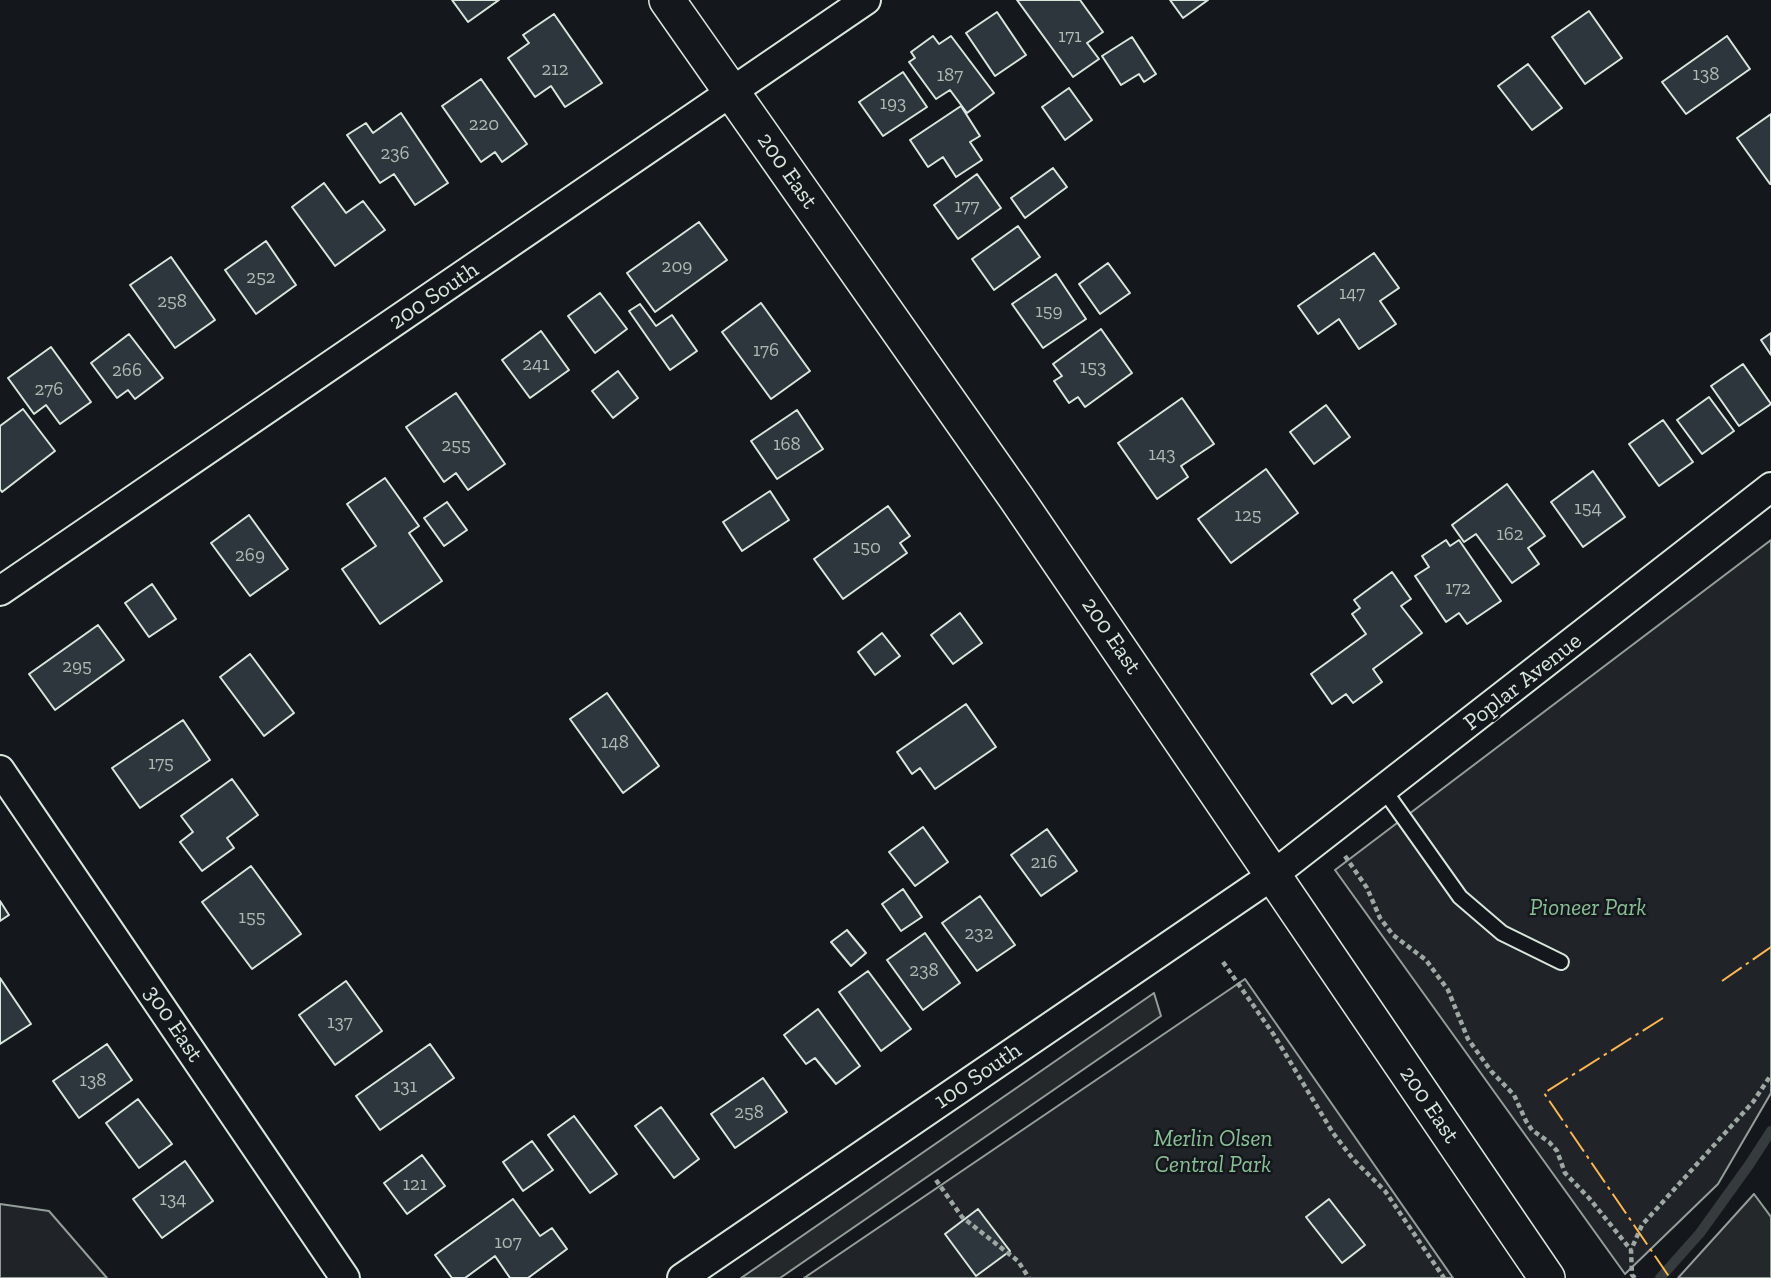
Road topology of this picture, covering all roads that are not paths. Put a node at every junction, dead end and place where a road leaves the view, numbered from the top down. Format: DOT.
graph roads {
  1 [pos="667,0"];
  2 [pos="866,0"];
  3 [pos="732,93"];
  4 [pos="1771,487"];
  5 [pos="0,591"];
  6 [pos="0,770"];
  7 [pos="1384,790"];
  8 [pos="1273,875"];
  9 [pos="1561,962"];
  10 [pos="345,1278"];
  11 [pos="682,1278"];
  12 [pos="1547,1278"];
  1 -- 3 [label="street, 200 East"];
  2 -- 3 [label="street, 200 South"];
  3 -- 5 [label="street, 200 South"];
  3 -- 8 [label="street, 200 East"];
  4 -- 7 [label="street, Poplar Avenue"];
  6 -- 10 [label="street, 300 East"];
  7 -- 8 [label="street, Poplar Avenue"];
  7 -- 9 [label="lane"];
  8 -- 11 [label="street, 100 South"];
  8 -- 12 [label="street, 200 East"];
}
